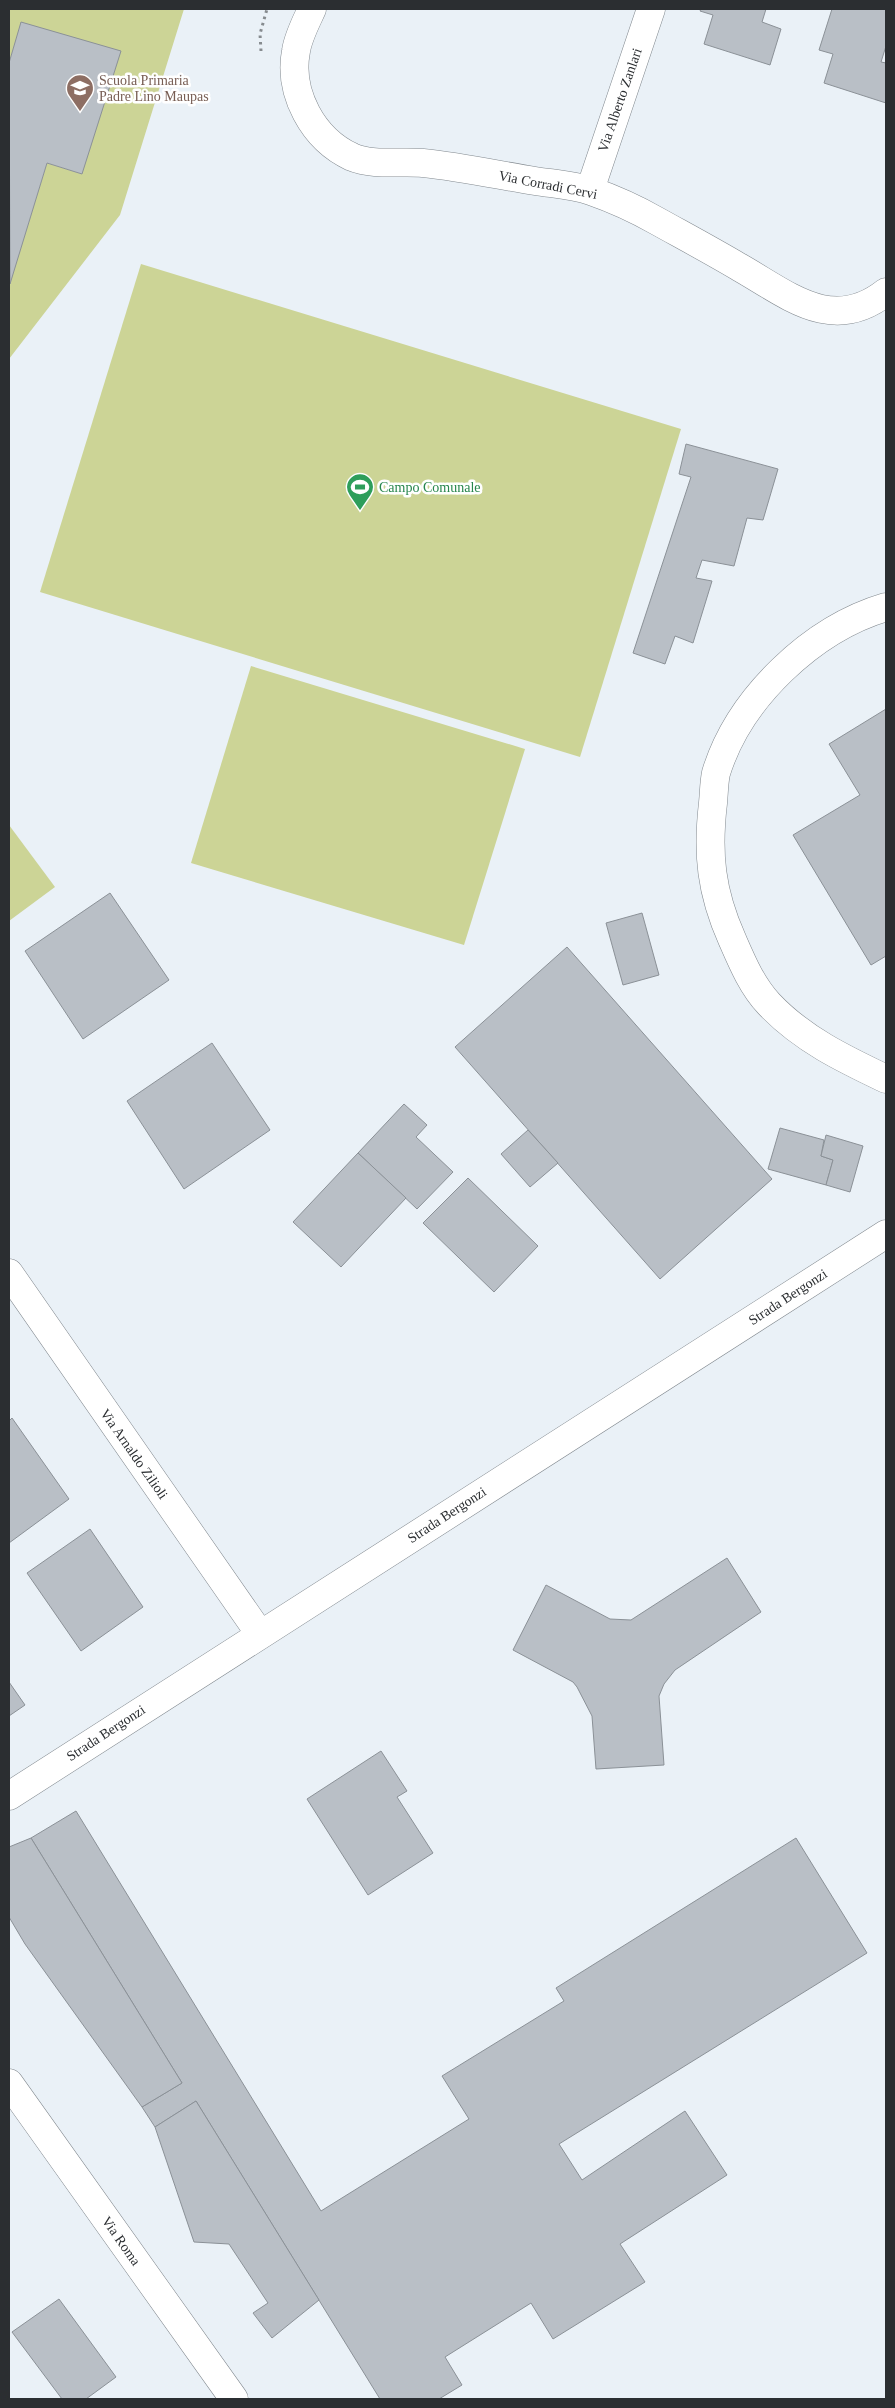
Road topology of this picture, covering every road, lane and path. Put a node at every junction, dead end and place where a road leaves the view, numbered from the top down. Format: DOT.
graph roads {
  1 [pos="312,9"];
  2 [pos="651,9"];
  3 [pos="590,190"];
  4 [pos="886,292"];
  5 [pos="886,607"];
  6 [pos="886,1079"];
  7 [pos="886,1234"];
  8 [pos="9,1273"];
  9 [pos="260,1634"];
  10 [pos="9,1796"];
  11 [pos="9,2082"];
  12 [pos="234,2399"];
  1 -- 3 [label="street, Via Corradi Cervi"];
  2 -- 3 [label="street, Via Alberto Zanlari"];
  3 -- 4 [label="street, Via Corradi Cervi"];
  5 -- 6 [label="street"];
  7 -- 9 [label="street, Strada Bergonzi"];
  8 -- 9 [label="street, Via Arnaldo Zilioli"];
  9 -- 10 [label="street, Strada Bergonzi"];
  11 -- 12 [label="street, Via Roma"];
}
